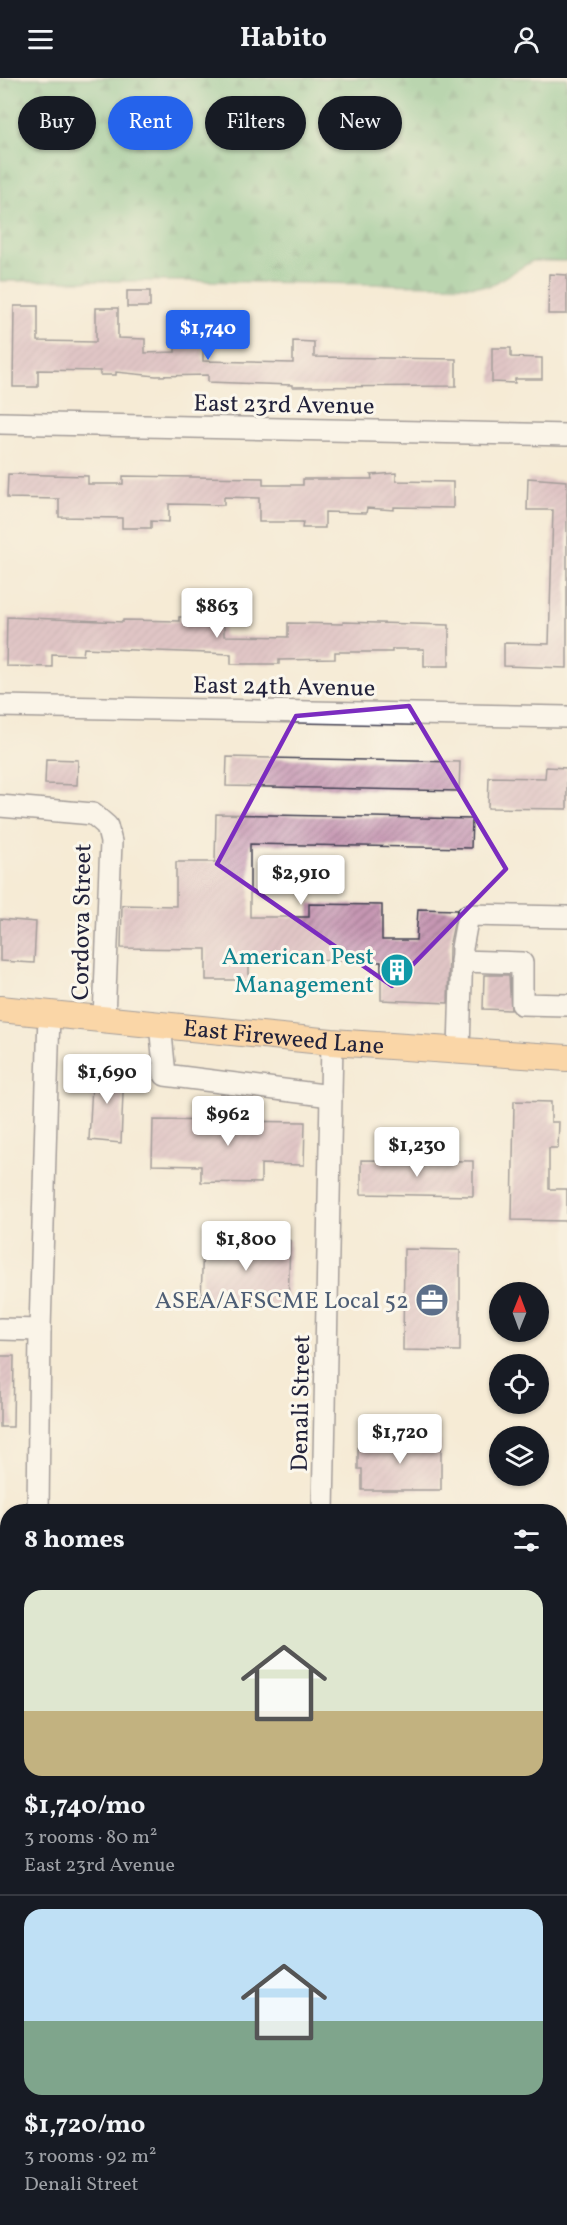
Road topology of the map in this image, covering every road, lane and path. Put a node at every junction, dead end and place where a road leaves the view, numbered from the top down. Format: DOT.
graph roads {
  1 [pos="0,423"];
  2 [pos="567,435"];
  3 [pos="0,706"];
  4 [pos="567,717"];
  5 [pos="0,806"];
  6 [pos="567,916"];
  7 [pos="461,962"];
  8 [pos="567,1005"];
  9 [pos="0,1009"];
  10 [pos="49,1013"];
  11 [pos="104,1018"];
  12 [pos="160,1024"];
  13 [pos="332,1042"];
  14 [pos="459,1050"];
  15 [pos="567,1058"];
  16 [pos="331,1096"];
  17 [pos="0,1329"];
  18 [pos="40,1330"];
  19 [pos="39,1504"];
  20 [pos="324,1504"];
  1 -- 2 [label="street, East 23rd Avenue"];
  3 -- 4 [label="street, East 24th Avenue"];
  5 -- 11 [label="street, Cordova Street"];
  6 -- 7 [label="street"];
  7 -- 8 [label="street"];
  7 -- 14 [label="street"];
  9 -- 10 [label="main road, East Fireweed Lane"];
  10 -- 11 [label="main road, East Fireweed Lane"];
  10 -- 18 [label="street, Cordova Street"];
  11 -- 12 [label="main road, East Fireweed Lane"];
  12 -- 13 [label="main road, East Fireweed Lane"];
  12 -- 16 [label="street"];
  13 -- 14 [label="main road, East Fireweed Lane"];
  13 -- 16 [label="street, Denali Street"];
  14 -- 15 [label="main road, East Fireweed Lane"];
  16 -- 20 [label="street, Denali Street"];
  17 -- 18 [label="street"];
  18 -- 19 [label="street, Cordova Street"];
}
